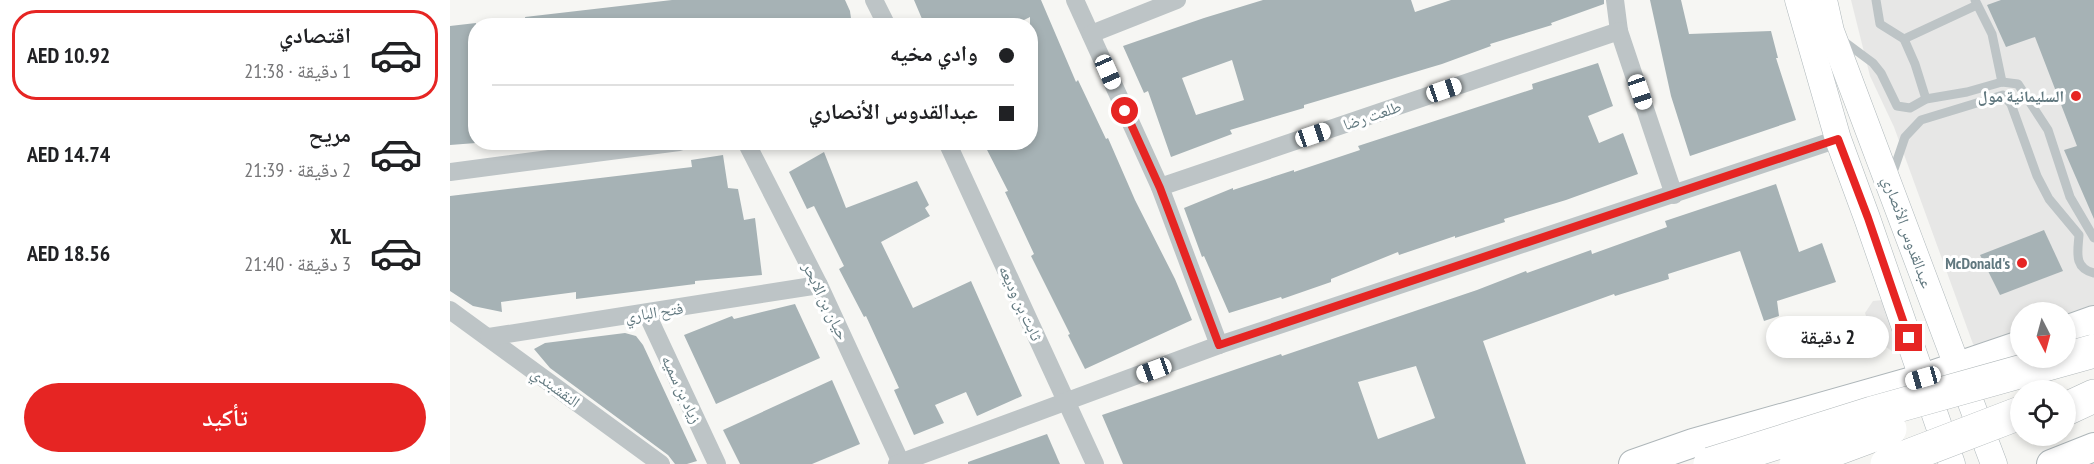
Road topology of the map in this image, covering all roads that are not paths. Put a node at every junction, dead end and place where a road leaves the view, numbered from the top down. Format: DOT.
graph roads {
  1 [pos="874,0"];
  2 [pos="1075,0"];
  3 [pos="1177,0"];
  4 [pos="1615,0"];
  5 [pos="1798,0"];
  6 [pos="1824,0"];
  7 [pos="1876,0"];
  8 [pos="1976,2"];
  9 [pos="883,18"];
  10 [pos="1619,31"];
  11 [pos="1831,31"];
  12 [pos="1091,34"];
  13 [pos="1904,39"];
  14 [pos="2002,82"];
  15 [pos="1926,99"];
  16 [pos="1838,139"];
  17 [pos="618,150"];
  18 [pos="750,150"];
  19 [pos="952,150"];
  20 [pos="450,172"];
  21 [pos="1889,183"];
  22 [pos="1160,188"];
  23 [pos="1674,195"];
  24 [pos="2091,226"];
  25 [pos="2094,238"];
  26 [pos="2094,273"];
  27 [pos="819,285"];
  28 [pos="450,310"];
  29 [pos="647,314"];
  30 [pos="2094,320"];
  31 [pos="2076,326"];
  32 [pos="489,337"];
  33 [pos="1219,345"];
  34 [pos="2010,349"];
  35 [pos="2094,353"];
  36 [pos="1958,367"];
  37 [pos="1923,378"];
  38 [pos="2094,386"];
  39 [pos="2076,393"];
  40 [pos="2094,396"];
  41 [pos="1066,402"];
  42 [pos="2076,404"];
  43 [pos="2010,417"];
  44 [pos="2010,434"];
  45 [pos="2094,447"];
  46 [pos="661,464"];
  47 [pos="717,464"];
  48 [pos="899,464"];
  49 [pos="1095,464"];
  50 [pos="1633,464"];
  51 [pos="1710,464"];
  52 [pos="1796,464"];
  53 [pos="1887,464"];
  54 [pos="1944,464"];
  55 [pos="1952,464"];
  56 [pos="1994,464"];
  57 [pos="2051,464"];
  1 -- 9 [label="street"];
  2 -- 12 [label="street"];
  3 -- 12 [label="street"];
  4 -- 10 [label="street"];
  5 -- 16 [label="street, عبدالقدوس الأنصاري"];
  6 -- 11 [label="street, عبدالقدوس الأنصاري"];
  7 -- 13 [label="lane"];
  8 -- 13 [label="lane"];
  8 -- 14 [label="lane"];
  10 -- 22 [label="street, طلعت رضا"];
  10 -- 23 [label="street"];
  11 -- 15 [label="lane"];
  11 -- 21 [label="street, عبدالقدوس الأنصاري"];
  12 -- 22 [label="street"];
  13 -- 15 [label="lane"];
  14 -- 15 [label="lane"];
  14 -- 24 [label="lane"];
  16 -- 23 [label="street"];
  16 -- 37 [label="street, عبدالقدوس الأنصاري"];
  17 -- 20 [label="street"];
  18 -- 27 [label="street, حيان بن الابحر"];
  19 -- 41 [label="street, ثابت بن وديعه"];
  21 -- 26 [label="lane"];
  21 -- 36 [label="street, عبدالقدوس الأنصاري"];
  22 -- 33 [label="street"];
  23 -- 33 [label="street"];
  24 -- 25 [label="lane"];
  27 -- 29 [label="street, فتح الباري"];
  27 -- 48 [label="street, حيان بن الابحر"];
  28 -- 32 [label="street, النقشبندي"];
  29 -- 32 [label="street, فتح الباري"];
  29 -- 47 [label="street, زياد بن سميه"];
  30 -- 31 [label="main road"];
  32 -- 46 [label="street, النقشبندي"];
  33 -- 41 [label="street"];
  34 -- 36 [label="main road"];
  35 -- 51 [label="highway, bridge"];
  35 -- 52 [label="highway, bridge"];
  36 -- 37 [label="main road"];
  36 -- 56 [label="street, عبدالقدوس الأنصاري"];
  37 -- 50 [label="main road"];
  37 -- 55 [label="street, عبدالقدوس الأنصاري"];
  38 -- 39 [label="highway"];
  40 -- 42 [label="highway"];
  41 -- 48 [label="street"];
  41 -- 49 [label="street, ثابت بن وديعه"];
  43 -- 53 [label="highway, bridge"];
  44 -- 54 [label="highway"];
  45 -- 57 [label="main road"];
}
